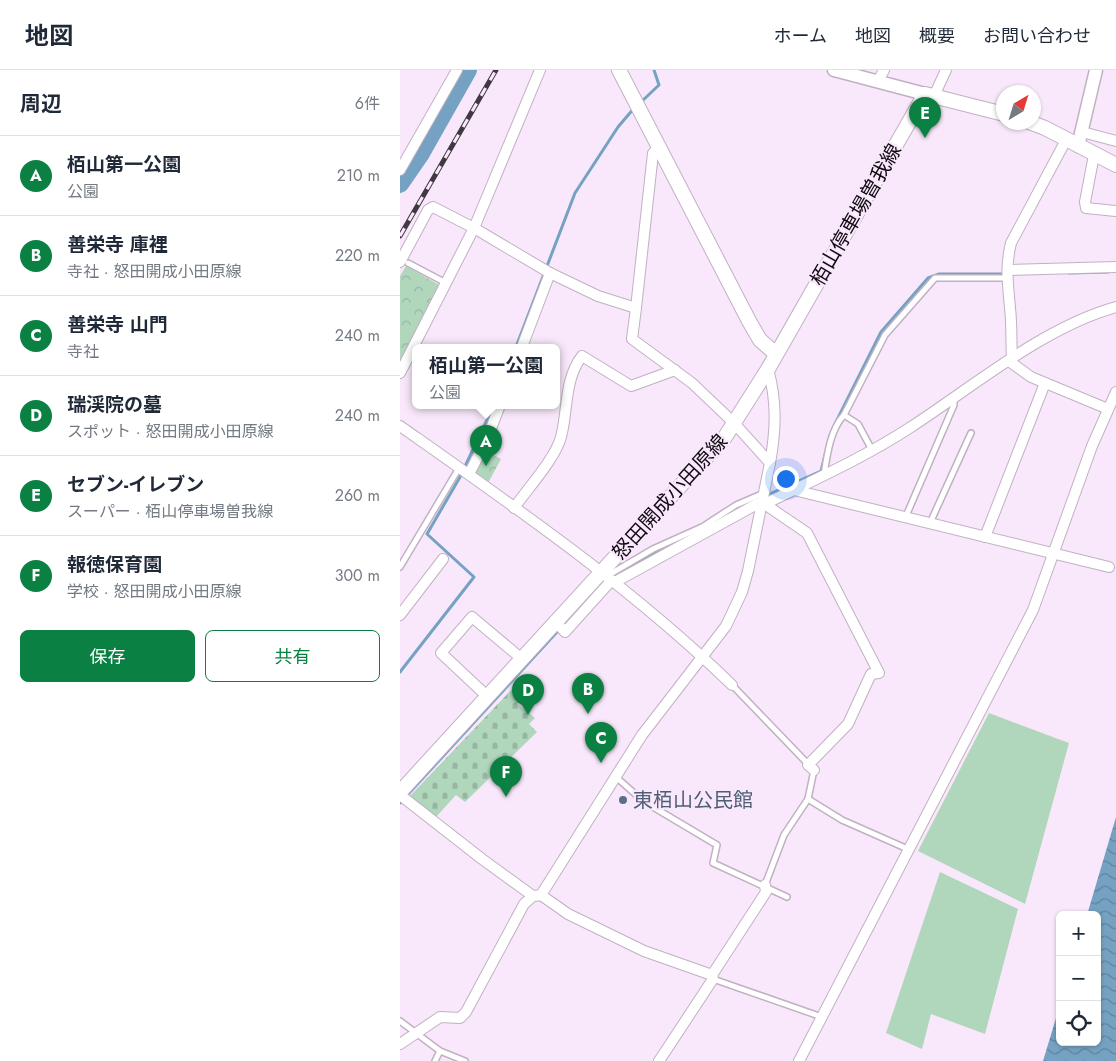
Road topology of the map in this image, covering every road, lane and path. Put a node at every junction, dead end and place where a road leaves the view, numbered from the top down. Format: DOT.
graph roads {
  1 [pos="455,70"];
  2 [pos="540,70"];
  3 [pos="619,70"];
  4 [pos="834,70"];
  5 [pos="946,70"];
  6 [pos="1096,70"];
  7 [pos="881,76"];
  8 [pos="930,95"];
  9 [pos="996,112"];
  10 [pos="1041,128"];
  11 [pos="1082,132"];
  12 [pos="1116,141"];
  13 [pos="1072,143"];
  14 [pos="659,148"];
  15 [pos="1094,155"];
  16 [pos="1116,165"];
  17 [pos="400,170"];
  18 [pos="1116,211"];
  19 [pos="474,228"];
  20 [pos="404,262"];
  21 [pos="1116,267"];
  22 [pos="550,274"];
  23 [pos="1007,274"];
  24 [pos="446,284"];
  25 [pos="1116,307"];
  26 [pos="636,308"];
  27 [pos="415,344"];
  28 [pos="523,344"];
  29 [pos="412,350"];
  30 [pos="776,354"];
  31 [pos="1011,360"];
  32 [pos="768,369"];
  33 [pos="675,370"];
  34 [pos="400,373"];
  35 [pos="1045,383"];
  36 [pos="1116,392"];
  37 [pos="954,398"];
  38 [pos="498,409"];
  39 [pos="1108,409"];
  40 [pos="844,415"];
  41 [pos="734,423"];
  42 [pos="400,426"];
  43 [pos="971,433"];
  44 [pos="873,451"];
  45 [pos="770,463"];
  46 [pos="464,471"];
  47 [pos="824,476"];
  48 [pos="794,490"];
  49 [pos="764,498"];
  50 [pos="514,508"];
  51 [pos="906,516"];
  52 [pos="930,523"];
  53 [pos="985,537"];
  54 [pos="1053,553"];
  55 [pos="443,559"];
  56 [pos="400,567"];
  57 [pos="1109,567"];
  58 [pos="609,577"];
  59 [pos="400,614"];
  60 [pos="703,657"];
  61 [pos="522,659"];
  62 [pos="732,685"];
  63 [pos="488,698"];
  64 [pos="811,767"];
  65 [pos="616,777"];
  66 [pos="400,794"];
  67 [pos="808,798"];
  68 [pos="910,850"];
  69 [pos="764,885"];
  70 [pos="537,896"];
  71 [pos="787,897"];
  72 [pos="712,977"];
  73 [pos="822,1017"];
  74 [pos="400,1021"];
  75 [pos="417,1033"];
  76 [pos="400,1044"];
  77 [pos="440,1051"];
  78 [pos="435,1061"];
  79 [pos="465,1061"];
  80 [pos="659,1061"];
  81 [pos="799,1061"];
  1 -- 17 [label="street"];
  2 -- 19 [label="street"];
  3 -- 14 [label="main road"];
  4 -- 7 [label="street"];
  5 -- 8 [label="street"];
  6 -- 11 [label="street"];
  7 -- 8 [label="street"];
  8 -- 9 [label="main road"];
  8 -- 30 [label="main road, 栢山停車場曽我線"];
  10 -- 13 [label="main road"];
  11 -- 12 [label="street"];
  11 -- 13 [label="street"];
  13 -- 15 [label="main road"];
  13 -- 23 [label="street"];
  14 -- 26 [label="street"];
  14 -- 30 [label="main road"];
  15 -- 16 [label="main road"];
  15 -- 18 [label="street"];
  19 -- 20 [label="street"];
  19 -- 22 [label="street"];
  19 -- 24 [label="street"];
  20 -- 24 [label="lane"];
  21 -- 23 [label="street"];
  22 -- 26 [label="street"];
  22 -- 28 [label="street"];
  23 -- 31 [label="street"];
  23 -- 40 [label="lane"];
  24 -- 27 [label="street"];
  25 -- 31 [label="street"];
  26 -- 33 [label="street"];
  29 -- 34 [label="street"];
  30 -- 32 [label="main road, 怒田開成小田原線"];
  31 -- 35 [label="street"];
  31 -- 37 [label="street"];
  32 -- 41 [label="main road, 怒田開成小田原線"];
  32 -- 45 [label="street"];
  33 -- 41 [label="street"];
  33 -- 50 [label="street"];
  35 -- 39 [label="street"];
  35 -- 53 [label="street"];
  36 -- 39 [label="street"];
  37 -- 44 [label="street"];
  37 -- 51 [label="lane"];
  38 -- 46 [label="street"];
  39 -- 54 [label="street"];
  40 -- 44 [label="lane"];
  40 -- 47 [label="lane"];
  41 -- 45 [label="street"];
  41 -- 58 [label="main road, 怒田開成小田原線"];
  42 -- 46 [label="street"];
  43 -- 52 [label="lane"];
  44 -- 47 [label="street"];
  45 -- 49 [label="street"];
  46 -- 50 [label="street"];
  46 -- 56 [label="lane"];
  47 -- 48 [label="street"];
  48 -- 49 [label="street"];
  48 -- 51 [label="street"];
  49 -- 58 [label="street"];
  49 -- 60 [label="street"];
  49 -- 64 [label="street"];
  50 -- 58 [label="street"];
  51 -- 52 [label="street"];
  52 -- 53 [label="street"];
  53 -- 54 [label="street"];
  54 -- 57 [label="street"];
  54 -- 68 [label="street"];
  55 -- 59 [label="street"];
  58 -- 60 [label="street"];
  58 -- 61 [label="main road, 怒田開成小田原線"];
  60 -- 62 [label="street"];
  60 -- 65 [label="street"];
  61 -- 63 [label="main road, 怒田開成小田原線"];
  61 -- 63 [label="street"];
  62 -- 64 [label="lane"];
  63 -- 66 [label="main road, 怒田開成小田原線"];
  64 -- 67 [label="lane"];
  65 -- 69 [label="lane"];
  65 -- 70 [label="street"];
  66 -- 70 [label="street"];
  67 -- 68 [label="lane"];
  67 -- 69 [label="lane"];
  68 -- 73 [label="street"];
  69 -- 71 [label="lane"];
  69 -- 72 [label="street"];
  70 -- 72 [label="street"];
  70 -- 75 [label="street"];
  72 -- 73 [label="lane"];
  72 -- 80 [label="street"];
  73 -- 81 [label="street"];
  74 -- 75 [label="lane"];
  75 -- 76 [label="street"];
  75 -- 77 [label="lane"];
  77 -- 78 [label="lane"];
  77 -- 79 [label="lane"];
}
